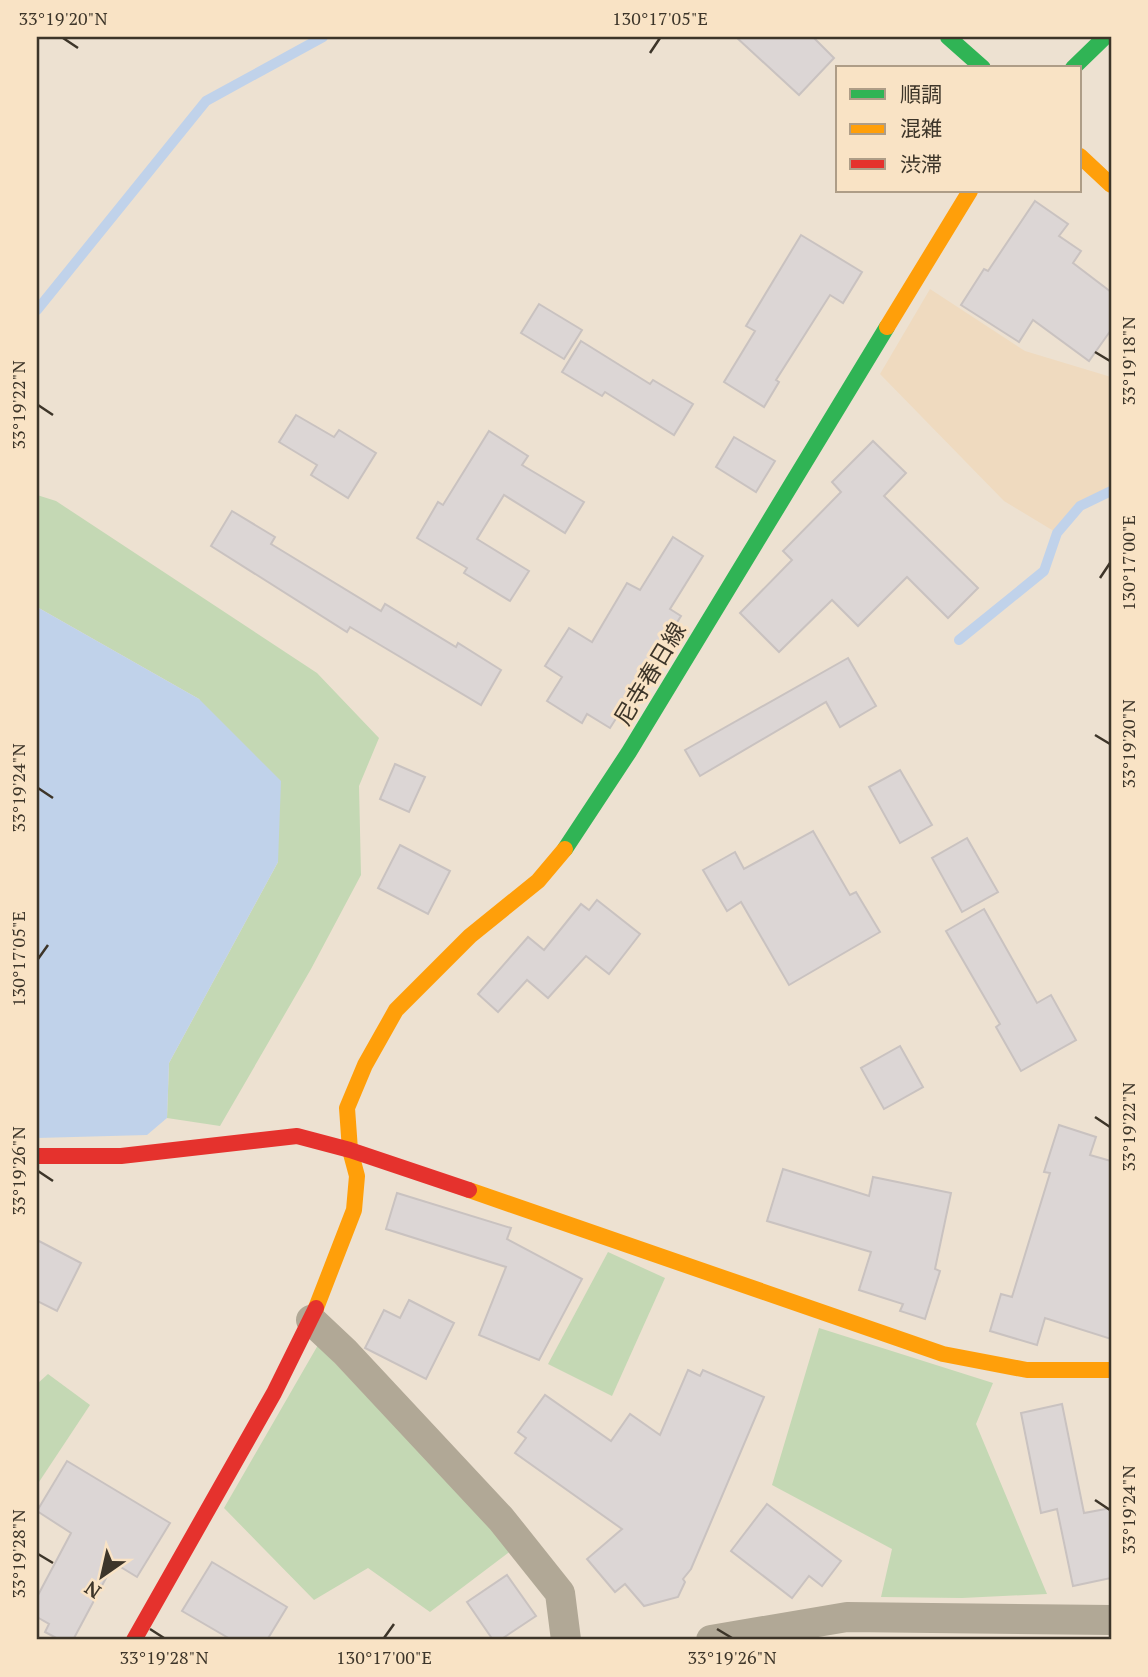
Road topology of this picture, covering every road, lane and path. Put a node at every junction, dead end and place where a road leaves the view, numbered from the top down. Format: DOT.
graph roads {
  1 [pos="948,37"];
  2 [pos="1105,37"];
  3 [pos="982,66"];
  4 [pos="1075,66"];
  5 [pos="1082,158"];
  6 [pos="1111,185"];
  7 [pos="969,192"];
  8 [pos="349,1150"];
  9 [pos="37,1156"];
  10 [pos="311,1320"];
  11 [pos="1111,1370"];
  12 [pos="1111,1620"];
  13 [pos="134,1640"];
  14 [pos="566,1640"];
  15 [pos="710,1640"];
  1 -- 3 [label="street"];
  2 -- 4 [label="street"];
  5 -- 6 [label="street"];
  7 -- 8 [label="street, 尼寺春日線"];
  8 -- 9 [label="street"];
  8 -- 10 [label="street, 尼寺春日線"];
  8 -- 11 [label="street"];
  10 -- 13 [label="street, 尼寺春日線"];
  10 -- 14 [label="street"];
  12 -- 15 [label="street"];
}
